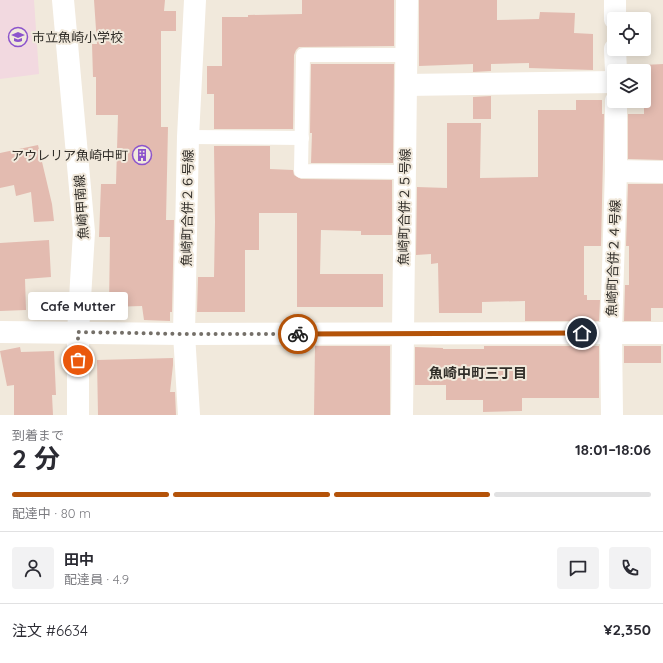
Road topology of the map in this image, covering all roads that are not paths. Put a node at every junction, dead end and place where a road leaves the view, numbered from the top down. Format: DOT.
graph roads {
  1 [pos="64,0"];
  2 [pos="195,0"];
  3 [pos="408,0"];
  4 [pos="615,0"];
  5 [pos="615,12"];
  6 [pos="406,55"];
  7 [pos="607,82"];
  8 [pos="406,85"];
  9 [pos="616,108"];
  10 [pos="188,137"];
  11 [pos="302,138"];
  12 [pos="405,172"];
  13 [pos="616,172"];
  14 [pos="663,172"];
  15 [pos="0,332"];
  16 [pos="78,332"];
  17 [pos="403,333"];
  18 [pos="611,333"];
  19 [pos="663,333"];
  20 [pos="184,334"];
  21 [pos="78,415"];
  22 [pos="189,415"];
  23 [pos="402,415"];
  24 [pos="612,415"];
  1 -- 16 [label="street, 魚崎甲南線"];
  2 -- 10 [label="street, 魚崎町合併２６号線"];
  3 -- 6 [label="street, 魚崎町合併２５号線"];
  4 -- 5 [label="street"];
  6 -- 8 [label="street, 魚崎町合併２５号線"];
  6 -- 11 [label="lane"];
  7 -- 8 [label="street"];
  8 -- 12 [label="street, 魚崎町合併２５号線"];
  9 -- 13 [label="street, 魚崎町合併２４号線"];
  10 -- 11 [label="lane"];
  10 -- 20 [label="street, 魚崎町合併２６号線"];
  11 -- 12 [label="lane"];
  12 -- 17 [label="street, 魚崎町合併２５号線"];
  13 -- 14 [label="street"];
  13 -- 18 [label="street, 魚崎町合併２４号線"];
  15 -- 16 [label="street"];
  16 -- 20 [label="street"];
  16 -- 21 [label="street, 魚崎甲南線"];
  17 -- 18 [label="street"];
  17 -- 20 [label="street"];
  17 -- 23 [label="street, 魚崎町合併２５号線"];
  18 -- 19 [label="street"];
  18 -- 24 [label="street, 魚崎町合併２４号線"];
  20 -- 22 [label="street, 魚崎町合併２６号線"];
}
